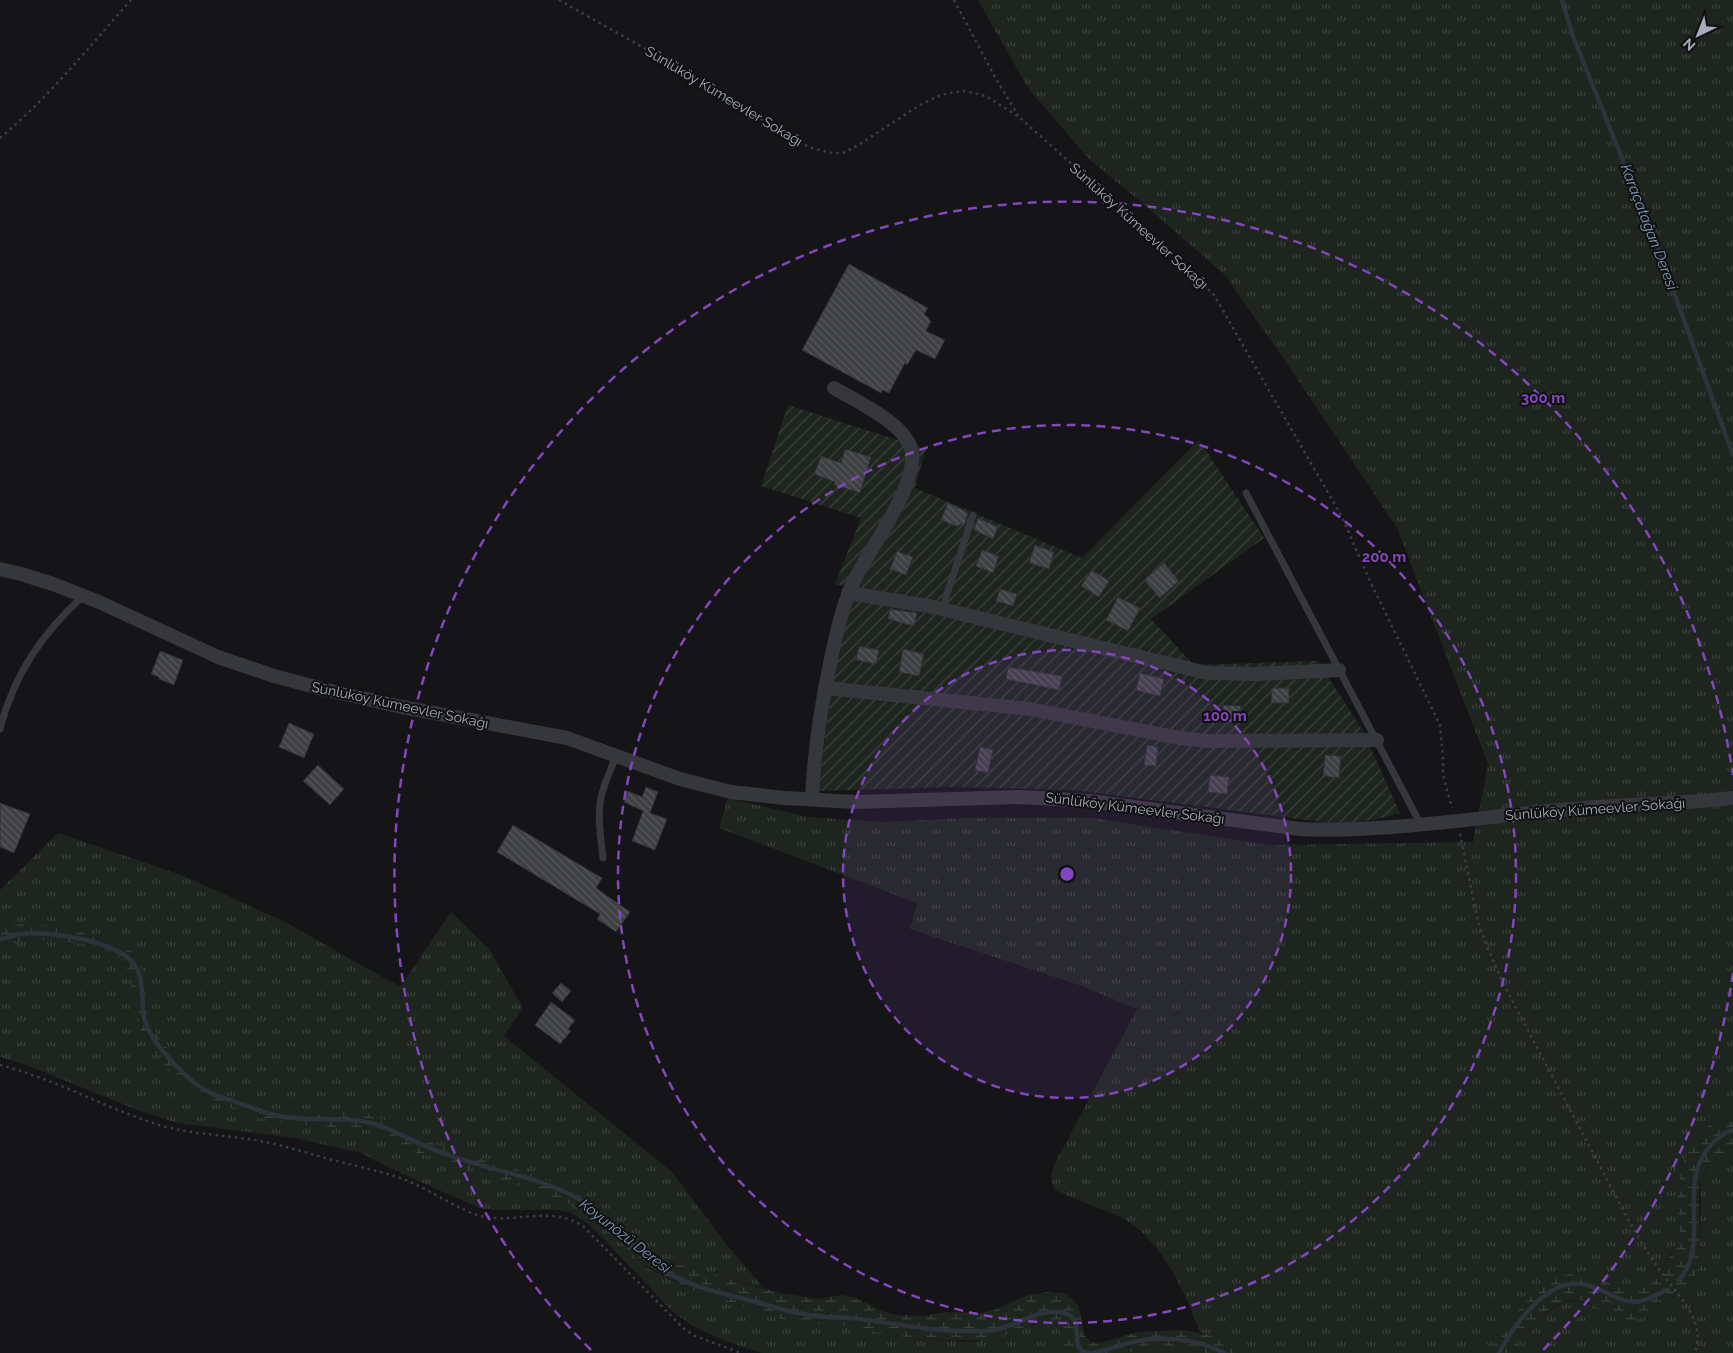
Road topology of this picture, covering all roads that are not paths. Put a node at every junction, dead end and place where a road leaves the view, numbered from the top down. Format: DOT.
graph roads {
  1 [pos="834,388"];
  2 [pos="1246,493"];
  3 [pos="973,515"];
  4 [pos="0,569"];
  5 [pos="848,592"];
  6 [pos="83,596"];
  7 [pos="942,609"];
  8 [pos="1339,670"];
  9 [pos="825,688"];
  10 [pos="0,729"];
  11 [pos="1377,740"];
  12 [pos="616,756"];
  13 [pos="1733,798"];
  14 [pos="812,799"];
  15 [pos="1421,825"];
  16 [pos="604,858"];
  1 -- 5 [label="street"];
  2 -- 8 [label="lane"];
  3 -- 7 [label="lane"];
  4 -- 6 [label="street, Sünlüköy Kümeevler Sokağı"];
  5 -- 7 [label="street"];
  5 -- 9 [label="street"];
  6 -- 10 [label="lane"];
  6 -- 12 [label="street, Sünlüköy Kümeevler Sokağı"];
  7 -- 8 [label="street"];
  8 -- 11 [label="lane"];
  9 -- 11 [label="street"];
  9 -- 14 [label="street"];
  11 -- 15 [label="lane"];
  12 -- 14 [label="street, Sünlüköy Kümeevler Sokağı"];
  12 -- 16 [label="lane"];
  13 -- 15 [label="street, Sünlüköy Kümeevler Sokağı"];
  14 -- 15 [label="street, Sünlüköy Kümeevler Sokağı"];
}
